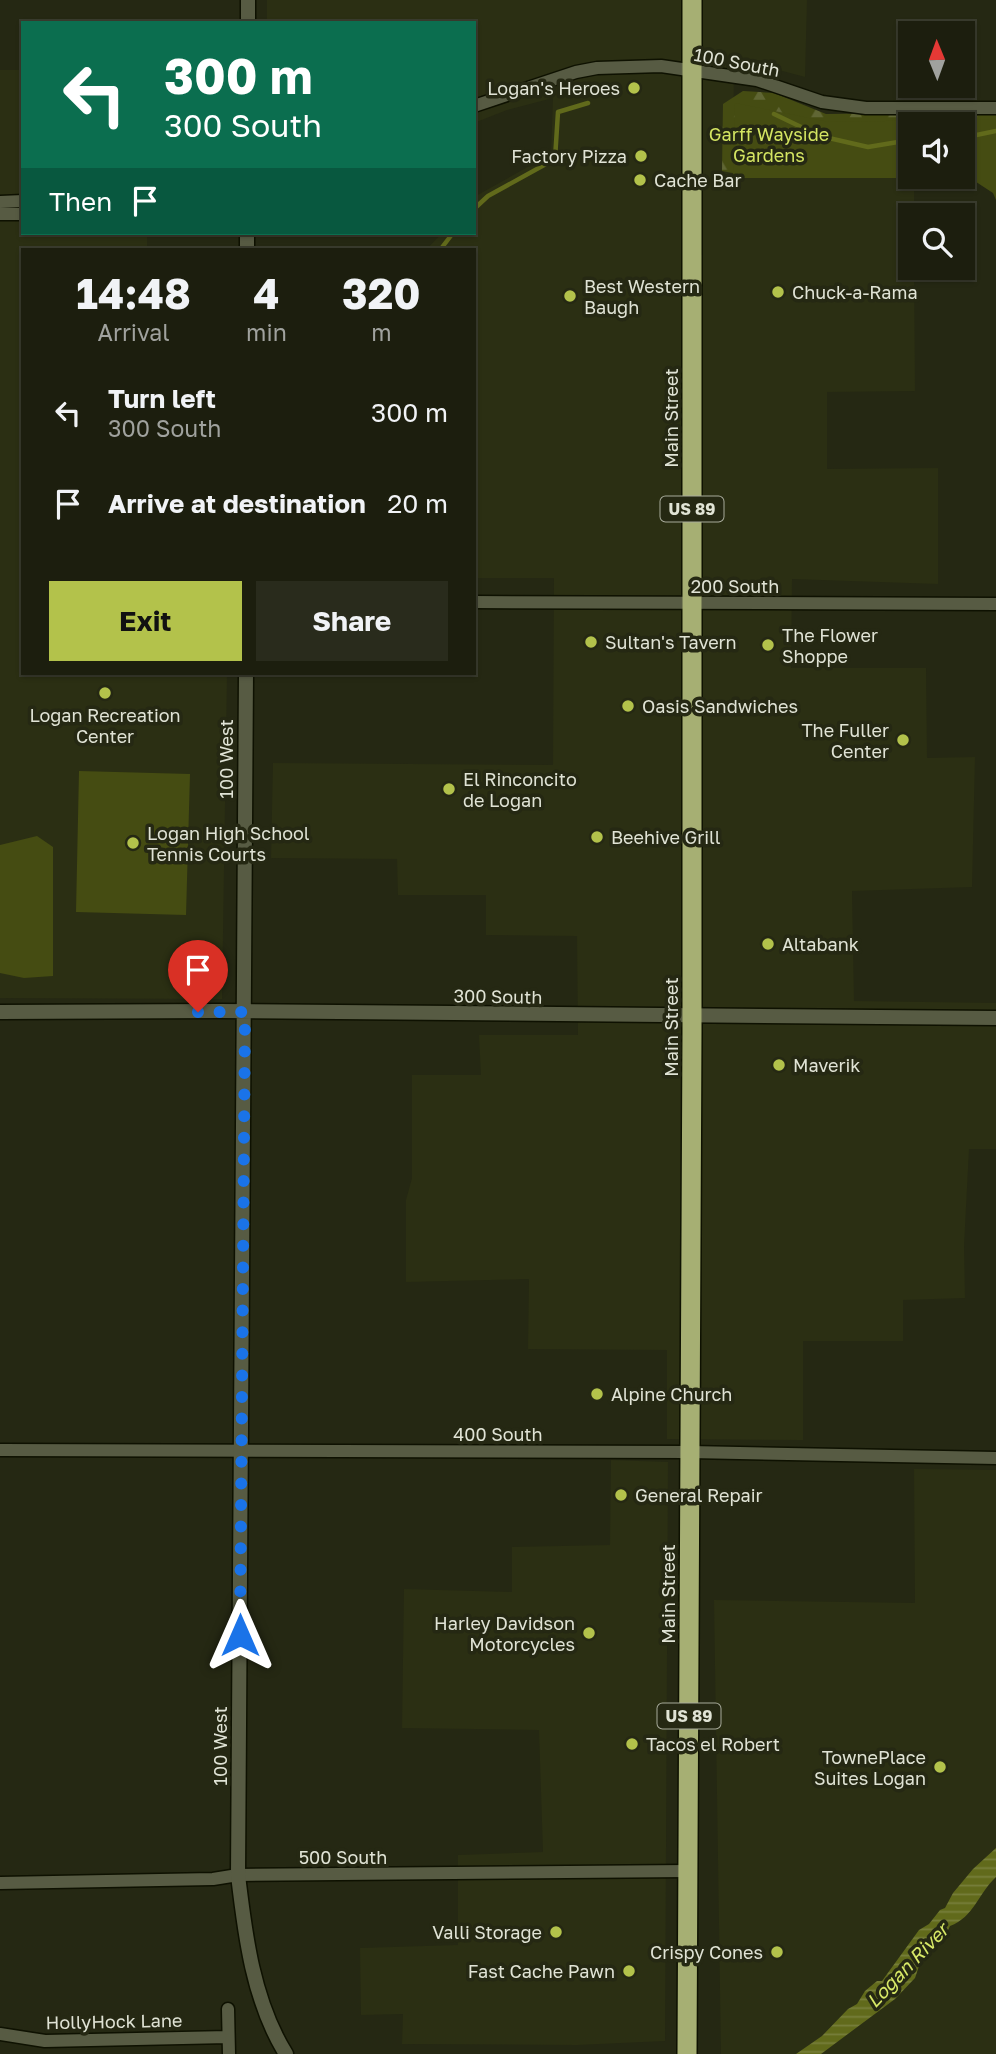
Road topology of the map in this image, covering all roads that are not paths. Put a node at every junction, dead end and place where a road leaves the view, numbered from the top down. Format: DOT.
graph roads {
  1 [pos="248,0"];
  2 [pos="692,0"];
  3 [pos="248,21"];
  4 [pos="692,69"];
  5 [pos="476,105"];
  6 [pos="996,108"];
  7 [pos="0,201"];
  8 [pos="21,201"];
  9 [pos="0,214"];
  10 [pos="21,214"];
  11 [pos="476,602"];
  12 [pos="692,603"];
  13 [pos="996,604"];
  14 [pos="246,675"];
  15 [pos="0,1012"];
  16 [pos="245,1012"];
  17 [pos="692,1017"];
  18 [pos="996,1018"];
  19 [pos="0,1450"];
  20 [pos="241,1451"];
  21 [pos="690,1452"];
  22 [pos="996,1458"];
  23 [pos="688,1871"];
  24 [pos="238,1875"];
  25 [pos="0,1883"];
  26 [pos="228,2009"];
  27 [pos="0,2034"];
  28 [pos="228,2037"];
  29 [pos="229,2054"];
  30 [pos="286,2054"];
  31 [pos="687,2054"];
  1 -- 3 [label="street"];
  2 -- 4 [label="highway, Main Street / US 89"];
  4 -- 5 [label="street, 100 South"];
  4 -- 6 [label="street, 100 South"];
  4 -- 12 [label="highway, Main Street / US 89"];
  7 -- 8 [label="street"];
  9 -- 10 [label="street"];
  11 -- 12 [label="street, 200 South"];
  12 -- 13 [label="street, 200 South"];
  12 -- 17 [label="highway, Main Street / US 89"];
  14 -- 16 [label="street, 100 West"];
  15 -- 16 [label="street, 300 South"];
  16 -- 17 [label="street, 300 South"];
  16 -- 20 [label="street, 100 West"];
  17 -- 18 [label="street, 300 South"];
  17 -- 21 [label="highway, Main Street / US 89"];
  19 -- 20 [label="street, 400 South"];
  20 -- 21 [label="street, 400 South"];
  20 -- 24 [label="street, 100 West"];
  21 -- 22 [label="street, 400 South"];
  21 -- 23 [label="highway, Main Street / US 89"];
  23 -- 24 [label="street, 500 South"];
  23 -- 31 [label="highway, Main Street / US 89"];
  24 -- 25 [label="street, 500 South"];
  24 -- 30 [label="street, 100 West"];
  26 -- 28 [label="street"];
  27 -- 28 [label="street, HollyHock Lane"];
  28 -- 29 [label="street"];
}
